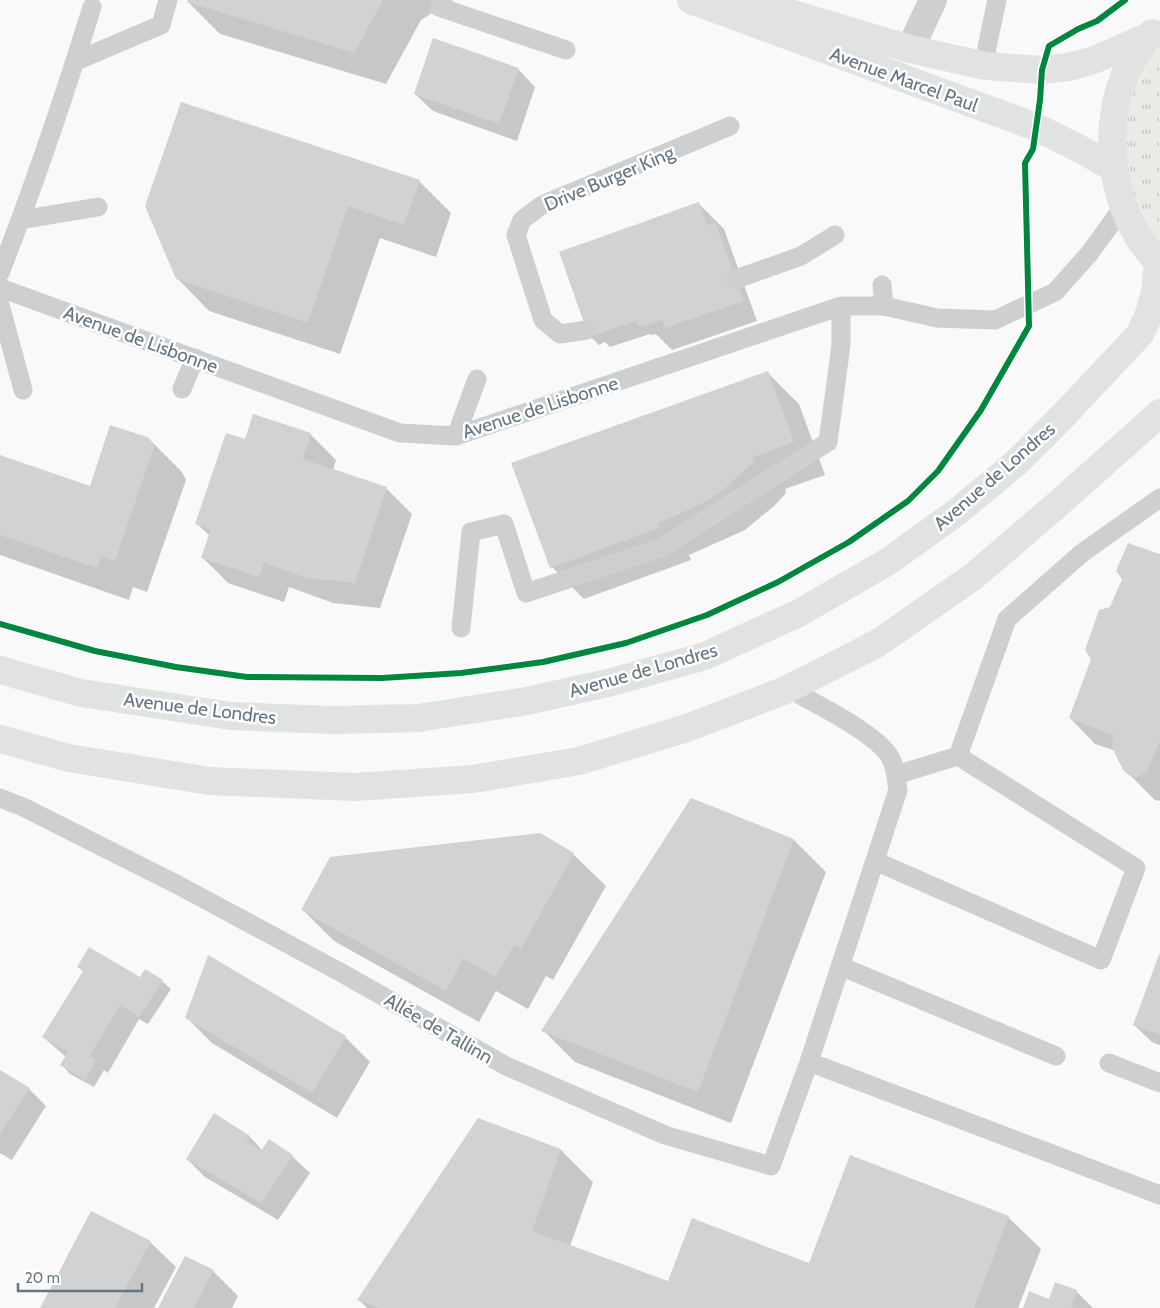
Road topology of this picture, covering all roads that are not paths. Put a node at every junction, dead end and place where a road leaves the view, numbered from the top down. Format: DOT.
graph roads {
  1 [pos="168,0"];
  2 [pos="443,0"];
  3 [pos="691,0"];
  4 [pos="746,0"];
  5 [pos="933,0"];
  6 [pos="997,0"];
  7 [pos="92,7"];
  8 [pos="1154,31"];
  9 [pos="910,49"];
  10 [pos="566,50"];
  11 [pos="76,60"];
  12 [pos="986,66"];
  13 [pos="730,126"];
  14 [pos="1113,168"];
  15 [pos="98,207"];
  16 [pos="1123,207"];
  17 [pos="20,220"];
  18 [pos="836,234"];
  19 [pos="1159,263"];
  20 [pos="0,273"];
  21 [pos="736,279"];
  22 [pos="882,285"];
  23 [pos="0,288"];
  24 [pos="0,305"];
  25 [pos="841,306"];
  26 [pos="884,306"];
  27 [pos="586,330"];
  28 [pos="195,358"];
  29 [pos="477,379"];
  30 [pos="182,389"];
  31 [pos="23,390"];
  32 [pos="1160,413"];
  33 [pos="456,436"];
  34 [pos="1160,498"];
  35 [pos="461,628"];
  36 [pos="0,670"];
  37 [pos="789,689"];
  38 [pos="0,739"];
  39 [pos="958,756"];
  40 [pos="896,776"];
  41 [pos="0,798"];
  42 [pos="23,807"];
  43 [pos="0,814"];
  44 [pos="875,861"];
  45 [pos="840,966"];
  46 [pos="1056,1056"];
  47 [pos="809,1062"];
  48 [pos="1109,1062"];
  49 [pos="1160,1084"];
  50 [pos="1160,1195"];
  1 -- 11 [label="lane"];
  2 -- 10 [label="lane"];
  3 -- 14 [label="main road, Avenue Marcel Paul"];
  4 -- 9 [label="main road, Avenue Marcel Paul"];
  5 -- 9 [label="street"];
  6 -- 12 [label="lane"];
  7 -- 11 [label="lane"];
  8 -- 12 [label="main road, Avenue Marcel Paul"];
  8 -- 14 [label="main road"];
  9 -- 12 [label="main road, Avenue Marcel Paul"];
  11 -- 17 [label="lane"];
  13 -- 27 [label="lane, Drive Burger King"];
  14 -- 16 [label="main road"];
  15 -- 17 [label="lane"];
  16 -- 19 [label="main road"];
  16 -- 26 [label="lane, Avenue de Lisbonne"];
  17 -- 20 [label="lane"];
  18 -- 21 [label="lane"];
  19 -- 36 [label="main road, Avenue de Londres"];
  22 -- 26 [label="lane"];
  23 -- 28 [label="lane, Avenue de Lisbonne"];
  24 -- 31 [label="lane"];
  25 -- 26 [label="lane, Avenue de Lisbonne"];
  25 -- 33 [label="lane, Avenue de Lisbonne"];
  25 -- 35 [label="lane"];
  28 -- 30 [label="lane"];
  28 -- 33 [label="lane, Avenue de Lisbonne"];
  29 -- 33 [label="lane"];
  32 -- 37 [label="main road"];
  34 -- 39 [label="lane"];
  37 -- 38 [label="main road"];
  37 -- 40 [label="lane"];
  39 -- 40 [label="lane"];
  39 -- 44 [label="lane"];
  40 -- 44 [label="lane"];
  41 -- 42 [label="lane, Allée de Tallinn"];
  42 -- 43 [label="lane"];
  42 -- 47 [label="lane, Allée de Tallinn"];
  44 -- 45 [label="lane"];
  45 -- 46 [label="lane"];
  45 -- 47 [label="lane"];
  47 -- 50 [label="lane"];
  48 -- 49 [label="lane"];
}
